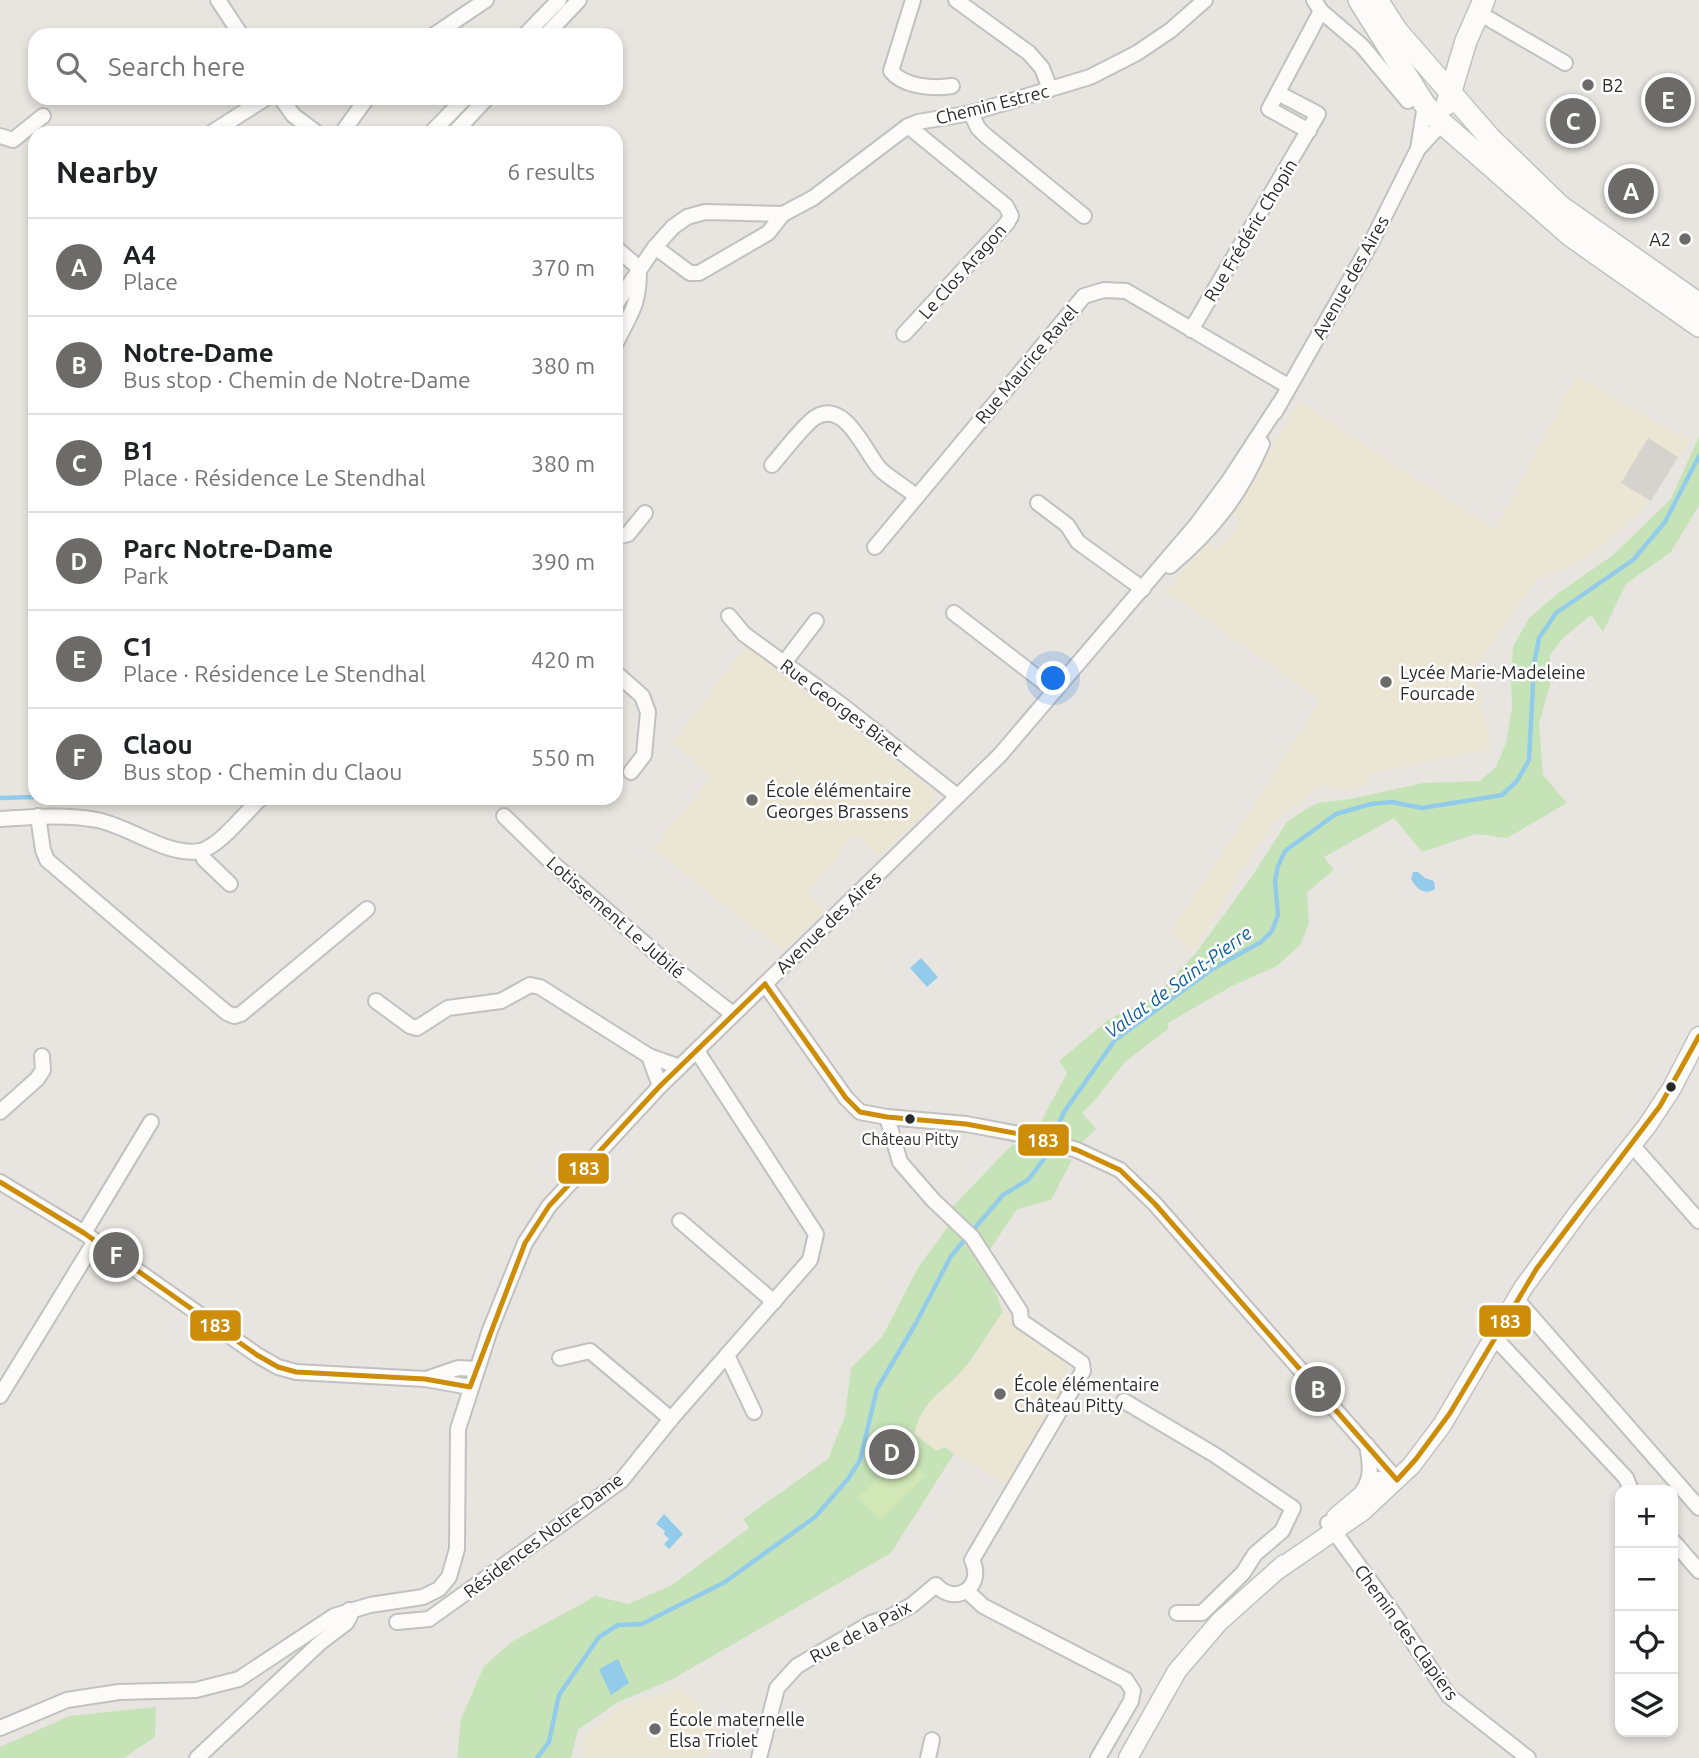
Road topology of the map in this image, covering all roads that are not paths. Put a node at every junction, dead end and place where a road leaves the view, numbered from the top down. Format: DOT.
graph roads {
  1 [pos="218,0"];
  2 [pos="486,0"];
  3 [pos="559,0"];
  4 [pos="579,0"];
  5 [pos="913,0"];
  6 [pos="956,0"];
  7 [pos="1205,0"];
  8 [pos="1359,0"];
  9 [pos="1377,0"];
  10 [pos="1481,7"];
  11 [pos="1317,11"];
  12 [pos="236,28"];
  13 [pos="444,28"];
  14 [pos="533,28"];
  15 [pos="553,28"];
  16 [pos="1565,63"];
  17 [pos="1403,70"];
  18 [pos="1447,81"];
  19 [pos="952,86"];
  20 [pos="1050,89"];
  21 [pos="255,105"];
  22 [pos="286,105"];
  23 [pos="363,105"];
  24 [pos="457,105"];
  25 [pos="480,105"];
  26 [pos="971,113"];
  27 [pos="1424,113"];
  28 [pos="43,116"];
  29 [pos="30,126"];
  30 [pos="222,126"];
  31 [pos="308,126"];
  32 [pos="347,126"];
  33 [pos="438,126"];
  34 [pos="461,126"];
  35 [pos="908,127"];
  36 [pos="28,128"];
  37 [pos="1482,128"];
  38 [pos="0,135"];
  39 [pos="783,214"];
  40 [pos="1084,216"];
  41 [pos="655,247"];
  42 [pos="623,254"];
  43 [pos="639,268"];
  44 [pos="623,293"];
  45 [pos="1699,304"];
  46 [pos="1699,326"];
  47 [pos="623,330"];
  48 [pos="1191,330"];
  49 [pos="904,334"];
  50 [pos="1288,386"];
  51 [pos="772,465"];
  52 [pos="916,496"];
  53 [pos="1038,503"];
  54 [pos="645,513"];
  55 [pos="623,536"];
  56 [pos="874,547"];
  57 [pos="1143,589"];
  58 [pos="954,613"];
  59 [pos="729,616"];
  60 [pos="816,621"];
  61 [pos="784,663"];
  62 [pos="623,679"];
  63 [pos="1055,691"];
  64 [pos="631,772"];
  65 [pos="957,796"];
  66 [pos="254,805"];
  67 [pos="38,816"];
  68 [pos="504,816"];
  69 [pos="0,820"];
  70 [pos="201,851"];
  71 [pos="230,884"];
  72 [pos="367,909"];
  73 [pos="765,984"];
  74 [pos="376,1001"];
  75 [pos="733,1014"];
  76 [pos="1699,1036"];
  77 [pos="696,1051"];
  78 [pos="1699,1055"];
  79 [pos="42,1056"];
  80 [pos="649,1056"];
  81 [pos="680,1067"];
  82 [pos="1678,1077"];
  83 [pos="660,1086"];
  84 [pos="0,1112"];
  85 [pos="887,1117"];
  86 [pos="151,1122"];
  87 [pos="1632,1145"];
  88 [pos="0,1182"];
  89 [pos="680,1221"];
  90 [pos="1699,1221"];
  91 [pos="89,1237"];
  92 [pos="1517,1300"];
  93 [pos="774,1302"];
  94 [pos="1494,1338"];
  95 [pos="727,1355"];
  96 [pos="560,1358"];
  97 [pos="476,1369"];
  98 [pos="425,1379"];
  99 [pos="470,1387"];
  100 [pos="0,1396"];
  101 [pos="1124,1401"];
  102 [pos="754,1412"];
  103 [pos="671,1419"];
  104 [pos="1366,1444"];
  105 [pos="1393,1475"];
  106 [pos="1629,1485"];
  107 [pos="1357,1500"];
  108 [pos="1699,1508"];
  109 [pos="1331,1528"];
  110 [pos="1678,1547"];
  111 [pos="1699,1571"];
  112 [pos="967,1591"];
  113 [pos="349,1610"];
  114 [pos="1177,1613"];
  115 [pos="397,1622"];
  116 [pos="0,1728"];
  117 [pos="932,1740"];
  118 [pos="197,1758"];
  119 [pos="759,1758"];
  120 [pos="928,1758"];
  121 [pos="1098,1758"];
  122 [pos="1128,1758"];
  123 [pos="1528,1758"];
  1 -- 12 [label="street"];
  2 -- 13 [label="street"];
  3 -- 14 [label="street"];
  4 -- 15 [label="street"];
  5 -- 19 [label="street"];
  6 -- 20 [label="street"];
  7 -- 20 [label="street, Chemin Estrec"];
  8 -- 17 [label="main road"];
  9 -- 18 [label="main road"];
  10 -- 16 [label="street"];
  10 -- 18 [label="main road"];
  11 -- 27 [label="street"];
  11 -- 48 [label="street, Rue Frédéric Chopin"];
  17 -- 18 [label="main road"];
  17 -- 27 [label="main road"];
  18 -- 27 [label="main road"];
  18 -- 37 [label="main road"];
  20 -- 26 [label="street, Chemin Estrec"];
  21 -- 30 [label="street"];
  22 -- 31 [label="street"];
  23 -- 32 [label="street"];
  24 -- 33 [label="street"];
  25 -- 34 [label="street"];
  26 -- 35 [label="street, Chemin Estrec"];
  26 -- 40 [label="street"];
  27 -- 37 [label="main road"];
  27 -- 46 [label="main road"];
  27 -- 50 [label="street, Avenue des Aires"];
  28 -- 29 [label="street"];
  35 -- 39 [label="street, Chemin Estrec"];
  35 -- 49 [label="street, Le Clos Aragon"];
  36 -- 38 [label="street"];
  37 -- 45 [label="main road"];
  39 -- 41 [label="street, Chemin Estrec"];
  39 -- 41 [label="street, Chemin Estrec"];
  41 -- 43 [label="street, Chemin Estrec"];
  42 -- 43 [label="street"];
  43 -- 44 [label="street, Chemin Estrec"];
  43 -- 47 [label="street"];
  48 -- 50 [label="street, Rue Maurice Ravel"];
  48 -- 52 [label="street, Rue Maurice Ravel"];
  50 -- 57 [label="street, Avenue des Aires"];
  51 -- 52 [label="street"];
  52 -- 56 [label="street, Rue Maurice Ravel"];
  53 -- 57 [label="street"];
  54 -- 55 [label="street"];
  57 -- 63 [label="street, Avenue des Aires"];
  58 -- 63 [label="street"];
  59 -- 61 [label="street, Rue Georges Bizet"];
  60 -- 61 [label="street"];
  61 -- 65 [label="street, Rue Georges Bizet"];
  62 -- 64 [label="street"];
  63 -- 65 [label="street, Avenue des Aires"];
  65 -- 73 [label="street, Avenue des Aires"];
  66 -- 70 [label="street"];
  67 -- 69 [label="street"];
  67 -- 70 [label="street"];
  67 -- 72 [label="street"];
  68 -- 75 [label="street, Lotissement Le Jubilé"];
  70 -- 71 [label="street"];
  73 -- 75 [label="street, Avenue des Aires"];
  73 -- 85 [label="street"];
  74 -- 80 [label="street"];
  75 -- 77 [label="street, Avenue des Aires"];
  76 -- 82 [label="street"];
  77 -- 81 [label="street, Avenue des Aires"];
  77 -- 93 [label="street, Résidences Notre-Dame"];
  78 -- 82 [label="street"];
  79 -- 84 [label="street"];
  80 -- 81 [label="street"];
  80 -- 83 [label="street"];
  81 -- 83 [label="street, Avenue des Aires"];
  82 -- 87 [label="street"];
  83 -- 97 [label="street, Avenue des Aires"];
  85 -- 104 [label="street"];
  85 -- 112 [label="street"];
  86 -- 91 [label="street"];
  87 -- 90 [label="street"];
  87 -- 92 [label="street"];
  88 -- 91 [label="street"];
  89 -- 93 [label="street"];
  91 -- 98 [label="street"];
  91 -- 100 [label="street"];
  92 -- 94 [label="street"];
  92 -- 108 [label="street"];
  93 -- 95 [label="street, Résidences Notre-Dame"];
  94 -- 105 [label="street"];
  94 -- 106 [label="street"];
  95 -- 102 [label="street"];
  95 -- 103 [label="street, Résidences Notre-Dame"];
  96 -- 103 [label="street"];
  97 -- 98 [label="street"];
  97 -- 99 [label="street, Avenue des Aires"];
  98 -- 99 [label="street"];
  99 -- 113 [label="street, Avenue des Aires"];
  101 -- 114 [label="street"];
  103 -- 115 [label="street, Résidences Notre-Dame"];
  104 -- 105 [label="street"];
  104 -- 107 [label="street"];
  105 -- 107 [label="street"];
  105 -- 109 [label="street"];
  107 -- 109 [label="street"];
  109 -- 122 [label="street"];
  109 -- 123 [label="street, Chemin des Clapiers"];
  110 -- 111 [label="street"];
  112 -- 119 [label="street, Rue de la Paix"];
  112 -- 121 [label="street"];
  113 -- 116 [label="street, Avenue des Aires"];
  113 -- 118 [label="street"];
  117 -- 120 [label="street"];
}
